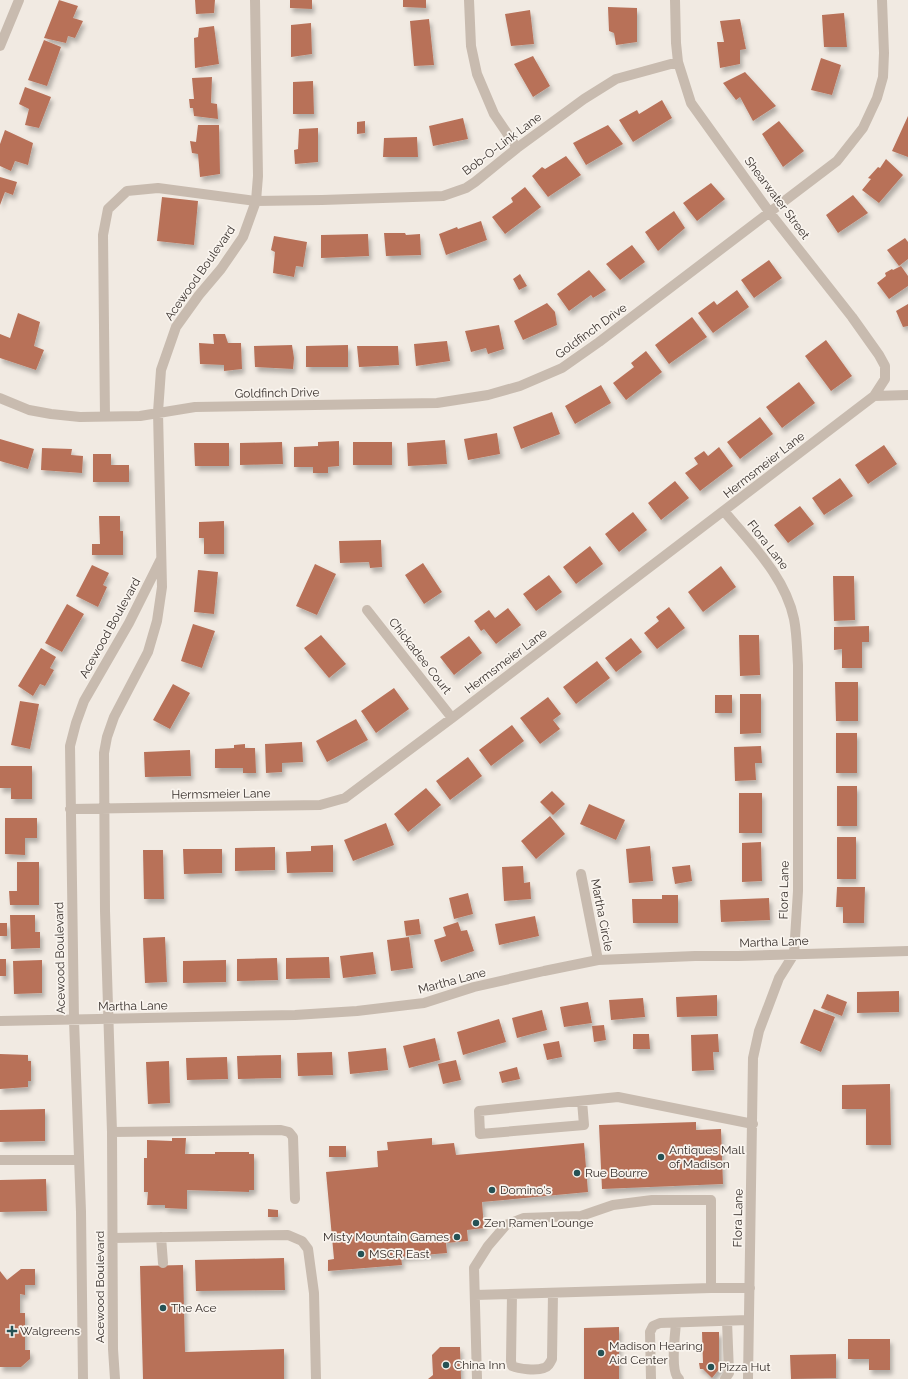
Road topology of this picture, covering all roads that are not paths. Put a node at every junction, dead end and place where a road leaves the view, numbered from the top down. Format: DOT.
graph roads {
  1 [pos="19,0"];
  2 [pos="255,0"];
  3 [pos="469,0"];
  4 [pos="675,0"];
  5 [pos="882,0"];
  6 [pos="0,46"];
  7 [pos="678,62"];
  8 [pos="517,148"];
  9 [pos="256,200"];
  10 [pos="770,213"];
  11 [pos="908,395"];
  12 [pos="874,396"];
  13 [pos="0,398"];
  14 [pos="158,412"];
  15 [pos="105,416"];
  16 [pos="724,512"];
  17 [pos="161,559"];
  18 [pos="367,610"];
  19 [pos="452,718"];
  20 [pos="70,808"];
  21 [pos="104,808"];
  22 [pos="581,874"];
  23 [pos="908,951"];
  24 [pos="794,954"];
  25 [pos="598,960"];
  26 [pos="74,1020"];
  27 [pos="109,1020"];
  28 [pos="0,1021"];
  29 [pos="582,1101"];
  30 [pos="753,1124"];
  31 [pos="112,1132"];
  32 [pos="0,1160"];
  33 [pos="79,1160"];
  34 [pos="295,1199"];
  35 [pos="161,1237"];
  36 [pos="113,1238"];
  37 [pos="163,1262"];
  38 [pos="711,1288"];
  39 [pos="750,1288"];
  40 [pos="553,1293"];
  41 [pos="512,1294"];
  42 [pos="475,1295"];
  43 [pos="748,1320"];
  44 [pos="727,1321"];
  45 [pos="676,1323"];
  46 [pos="83,1379"];
  47 [pos="115,1379"];
  48 [pos="316,1379"];
  49 [pos="477,1379"];
  50 [pos="651,1379"];
  51 [pos="679,1379"];
  52 [pos="725,1379"];
  53 [pos="748,1379"];
  1 -- 6 [label="street"];
  2 -- 9 [label="street, Acewood Boulevard"];
  3 -- 8 [label="street"];
  4 -- 7 [label="street, Shearwater Street"];
  5 -- 10 [label="street, Goldfinch Drive"];
  7 -- 8 [label="street, Bob-O-Link Lane"];
  7 -- 10 [label="street, Shearwater Street"];
  8 -- 9 [label="street, Bob-O-Link Lane"];
  9 -- 14 [label="street, Acewood Boulevard"];
  9 -- 15 [label="street, Bob-O-Link Lane"];
  10 -- 12 [label="street, Shearwater Street"];
  10 -- 14 [label="street, Goldfinch Drive"];
  11 -- 12 [label="street"];
  12 -- 16 [label="street, Hermsmeier Lane"];
  13 -- 15 [label="street, Goldfinch Drive"];
  14 -- 15 [label="street, Goldfinch Drive"];
  14 -- 17 [label="street, Acewood Boulevard"];
  16 -- 19 [label="street, Hermsmeier Lane"];
  16 -- 24 [label="street, Flora Lane"];
  17 -- 20 [label="street, Acewood Boulevard"];
  17 -- 21 [label="street, Acewood Boulevard"];
  18 -- 19 [label="street, Chickadee Court"];
  19 -- 21 [label="street, Hermsmeier Lane"];
  20 -- 21 [label="street, Hermsmeier Lane"];
  20 -- 26 [label="street, Acewood Boulevard"];
  21 -- 27 [label="street, Acewood Boulevard"];
  22 -- 25 [label="street, Martha Circle"];
  23 -- 24 [label="street, Martha Lane"];
  24 -- 25 [label="street, Martha Lane"];
  24 -- 30 [label="street, Flora Lane"];
  25 -- 27 [label="street, Martha Lane"];
  26 -- 27 [label="street, Martha Lane"];
  26 -- 28 [label="street, Martha Lane"];
  26 -- 33 [label="street, Acewood Boulevard"];
  27 -- 31 [label="street, Acewood Boulevard"];
  29 -- 29 [label="street"];
  29 -- 30 [label="street"];
  30 -- 39 [label="street, Flora Lane"];
  31 -- 34 [label="street"];
  31 -- 36 [label="street, Acewood Boulevard"];
  32 -- 33 [label="street"];
  33 -- 46 [label="street, Acewood Boulevard"];
  35 -- 36 [label="street"];
  35 -- 37 [label="street"];
  35 -- 48 [label="street"];
  36 -- 47 [label="street, Acewood Boulevard"];
  38 -- 39 [label="street"];
  38 -- 40 [label="street"];
  38 -- 42 [label="street"];
  39 -- 43 [label="street, Flora Lane"];
  40 -- 41 [label="street"];
  40 -- 41 [label="street"];
  41 -- 42 [label="street"];
  42 -- 49 [label="street"];
  43 -- 44 [label="street"];
  43 -- 53 [label="street, Flora Lane"];
  44 -- 45 [label="street"];
  44 -- 52 [label="street"];
  45 -- 50 [label="street"];
  45 -- 51 [label="street"];
}
